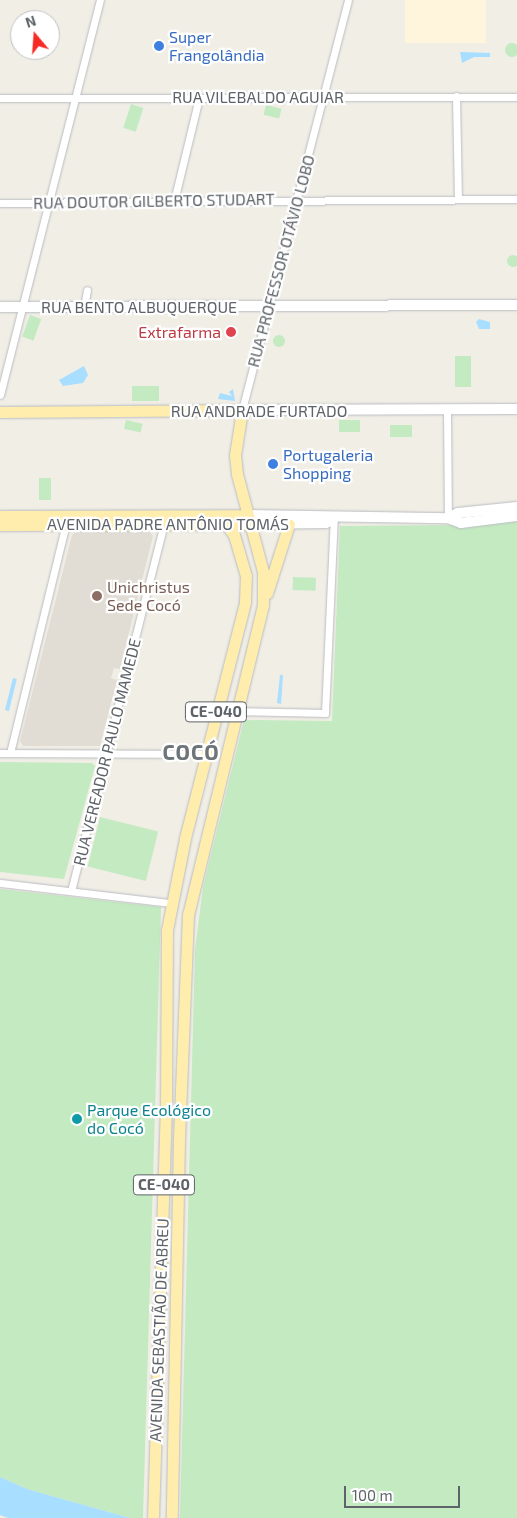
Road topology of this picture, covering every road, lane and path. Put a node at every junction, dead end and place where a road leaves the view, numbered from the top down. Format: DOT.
graph roads {
  1 [pos="100,0"];
  2 [pos="348,0"];
  3 [pos="456,96"];
  4 [pos="324,97"];
  5 [pos="517,97"];
  6 [pos="0,98"];
  7 [pos="74,98"];
  8 [pos="199,98"];
  9 [pos="297,199"];
  10 [pos="458,199"];
  11 [pos="517,199"];
  12 [pos="174,201"];
  13 [pos="0,203"];
  14 [pos="49,203"];
  15 [pos="88,290"];
  16 [pos="517,305"];
  17 [pos="269,306"];
  18 [pos="0,307"];
  19 [pos="22,307"];
  20 [pos="84,307"];
  21 [pos="0,395"];
  22 [pos="517,409"];
  23 [pos="242,410"];
  24 [pos="447,410"];
  25 [pos="0,412"];
  26 [pos="517,507"];
  27 [pos="0,516"];
  28 [pos="517,516"];
  29 [pos="334,518"];
  30 [pos="448,518"];
  31 [pos="248,519"];
  32 [pos="66,520"];
  33 [pos="164,524"];
  34 [pos="226,524"];
  35 [pos="289,524"];
  36 [pos="0,525"];
  37 [pos="263,604"];
  38 [pos="236,711"];
  39 [pos="0,753"];
  40 [pos="10,753"];
  41 [pos="105,753"];
  42 [pos="205,754"];
  43 [pos="0,883"];
  44 [pos="71,891"];
  45 [pos="170,903"];
  46 [pos="166,1028"];
  47 [pos="182,1060"];
  48 [pos="166,1092"];
  49 [pos="179,1139"];
  50 [pos="154,1518"];
  51 [pos="172,1518"];
  1 -- 7 [label="street"];
  2 -- 4 [label="street, RUA PROFESSOR OTÁVIO LOBO"];
  3 -- 4 [label="street, RUA VILEBALDO AGUIAR"];
  3 -- 5 [label="street, RUA VILEBALDO AGUIAR"];
  3 -- 10 [label="street"];
  4 -- 8 [label="street, RUA VILEBALDO AGUIAR"];
  4 -- 9 [label="street, RUA PROFESSOR OTÁVIO LOBO"];
  6 -- 7 [label="street, RUA VILEBALDO AGUIAR"];
  7 -- 8 [label="street, RUA VILEBALDO AGUIAR"];
  7 -- 14 [label="street"];
  8 -- 12 [label="street"];
  9 -- 10 [label="street, RUA DOUTOR GILBERTO STUDART"];
  9 -- 12 [label="street, RUA DOUTOR GILBERTO STUDART"];
  9 -- 17 [label="street, RUA PROFESSOR OTÁVIO LOBO"];
  10 -- 11 [label="street, RUA DOUTOR GILBERTO STUDART"];
  12 -- 14 [label="street, RUA DOUTOR GILBERTO STUDART"];
  13 -- 14 [label="street, RUA DOUTOR GILBERTO STUDART"];
  14 -- 19 [label="street"];
  15 -- 20 [label="street"];
  16 -- 17 [label="street, RUA BENTO ALBUQUERQUE"];
  17 -- 20 [label="street, RUA BENTO ALBUQUERQUE"];
  17 -- 23 [label="street, RUA PROFESSOR OTÁVIO LOBO"];
  18 -- 19 [label="street, RUA BENTO ALBUQUERQUE"];
  19 -- 20 [label="street, RUA BENTO ALBUQUERQUE"];
  19 -- 21 [label="street"];
  22 -- 24 [label="street, RUA ANDRADE FURTADO"];
  23 -- 24 [label="street, RUA ANDRADE FURTADO"];
  23 -- 25 [label="main road, RUA ANDRADE FURTADO"];
  23 -- 31 [label="main road, RUA PROFESSOR OTÁVIO LOBO"];
  24 -- 30 [label="street"];
  26 -- 30 [label="street, AVENIDA PADRE ANTÔNIO TOMÁS"];
  27 -- 32 [label="main road, AVENIDA PADRE ANTÔNIO TOMÁS"];
  28 -- 30 [label="street, AVENIDA PADRE ANTÔNIO TOMÁS"];
  29 -- 30 [label="street, AVENIDA PADRE ANTÔNIO TOMÁS"];
  29 -- 31 [label="street, AVENIDA PADRE ANTÔNIO TOMÁS"];
  29 -- 35 [label="street, AVENIDA PADRE ANTÔNIO TOMÁS"];
  29 -- 38 [label="street"];
  31 -- 32 [label="main road, AVENIDA PADRE ANTÔNIO TOMÁS"];
  31 -- 34 [label="main road, AVENIDA PADRE ANTÔNIO TOMÁS"];
  31 -- 35 [label="street, AVENIDA PADRE ANTÔNIO TOMÁS"];
  31 -- 37 [label="main road, CE-040"];
  32 -- 33 [label="main road, AVENIDA PADRE ANTÔNIO TOMÁS"];
  32 -- 36 [label="main road, AVENIDA PADRE ANTÔNIO TOMÁS"];
  32 -- 40 [label="street"];
  33 -- 34 [label="main road, AVENIDA PADRE ANTÔNIO TOMÁS"];
  33 -- 41 [label="street, RUA VEREADOR PAULO MAMEDE"];
  34 -- 42 [label="main road, CE-040"];
  35 -- 37 [label="main road"];
  37 -- 38 [label="main road, CE-040"];
  38 -- 47 [label="main road, AVENIDA SEBASTIÃO DE ABREU / CE-040"];
  39 -- 40 [label="street"];
  40 -- 41 [label="street"];
  41 -- 42 [label="street"];
  41 -- 44 [label="street, RUA VEREADOR PAULO MAMEDE"];
  42 -- 45 [label="main road, CE-040"];
  43 -- 44 [label="street"];
  44 -- 45 [label="street"];
  45 -- 46 [label="main road, AVENIDA SEBASTIÃO DE ABREU / CE-040"];
  46 -- 47 [label="main road"];
  46 -- 48 [label="main road, AVENIDA SEBASTIÃO DE ABREU / CE-040"];
  47 -- 49 [label="main road, AVENIDA SEBASTIÃO DE ABREU / CE-040"];
  48 -- 49 [label="main road"];
  48 -- 50 [label="main road, AVENIDA SEBASTIÃO DE ABREU / CE-040"];
  49 -- 51 [label="main road, AVENIDA SEBASTIÃO DE ABREU / CE-040"];
}
